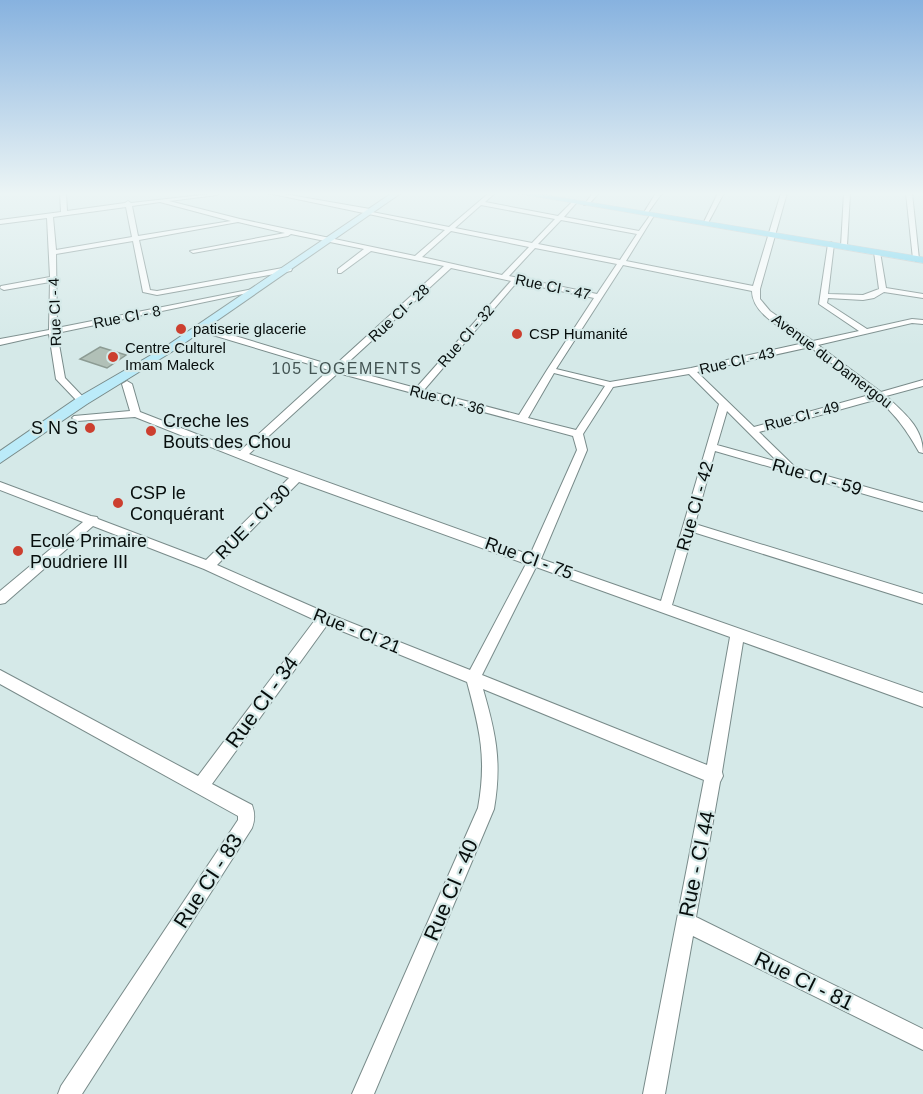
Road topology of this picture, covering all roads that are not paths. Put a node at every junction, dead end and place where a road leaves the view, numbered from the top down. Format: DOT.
graph roads {
  1 [pos="52,244"];
  2 [pos="103,244"];
  3 [pos="136,244"];
  4 [pos="233,244"];
  5 [pos="325,244"];
  6 [pos="353,244"];
  7 [pos="434,244"];
  8 [pos="523,244"];
  9 [pos="634,244"];
  10 [pos="769,244"];
  11 [pos="831,244"];
  12 [pos="918,244"];
  13 [pos="533,246"];
  14 [pos="844,246"];
  15 [pos="370,248"];
  16 [pos="194,251"];
  17 [pos="53,252"];
  18 [pos="878,252"];
  19 [pos="417,258"];
  20 [pos="920,259"];
  21 [pos="621,263"];
  22 [pos="450,266"];
  23 [pos="288,269"];
  24 [pos="341,271"];
  25 [pos="504,277"];
  26 [pos="54,279"];
  27 [pos="515,280"];
  28 [pos="4,288"];
  29 [pos="756,289"];
  30 [pos="883,290"];
  31 [pos="253,291"];
  32 [pos="823,296"];
  33 [pos="923,296"];
  34 [pos="598,297"];
  35 [pos="923,322"];
  36 [pos="199,328"];
  37 [pos="53,331"];
  38 [pos="865,331"];
  39 [pos="0,342"];
  40 [pos="810,344"];
  41 [pos="169,349"];
  42 [pos="338,370"];
  43 [pos="551,370"];
  44 [pos="691,371"];
  45 [pos="923,383"];
  46 [pos="127,384"];
  47 [pos="610,385"];
  48 [pos="417,392"];
  49 [pos="880,395"];
  50 [pos="82,401"];
  51 [pos="724,404"];
  52 [pos="136,414"];
  53 [pos="77,418"];
  54 [pos="522,419"];
  55 [pos="751,430"];
  56 [pos="578,434"];
  57 [pos="921,435"];
  58 [pos="712,447"];
  59 [pos="923,450"];
  60 [pos="241,456"];
  61 [pos="0,458"];
  62 [pos="0,464"];
  63 [pos="792,470"];
  64 [pos="297,477"];
  65 [pos="0,486"];
  66 [pos="923,507"];
  67 [pos="93,520"];
  68 [pos="689,526"];
  69 [pos="534,560"];
  70 [pos="208,566"];
  71 [pos="0,599"];
  72 [pos="923,599"];
  73 [pos="665,608"];
  74 [pos="324,618"];
  75 [pos="737,634"];
  76 [pos="0,677"];
  77 [pos="473,678"];
  78 [pos="923,700"];
  79 [pos="715,776"];
  80 [pos="201,786"];
  81 [pos="685,922"];
  82 [pos="923,1040"];
  83 [pos="69,1094"];
  84 [pos="363,1094"];
  85 [pos="654,1094"];
  1 -- 17 [label="street, Rue CI - 4"];
  2 -- 17 [label="street"];
  3 -- 23 [label="street"];
  4 -- 16 [label="street"];
  5 -- 23 [label="main road"];
  6 -- 15 [label="street, Rue CI - 47"];
  7 -- 19 [label="street"];
  8 -- 13 [label="street"];
  9 -- 21 [label="street"];
  10 -- 29 [label="street"];
  11 -- 14 [label="main road"];
  11 -- 32 [label="street"];
  12 -- 20 [label="street"];
  13 -- 21 [label="street"];
  13 -- 25 [label="street"];
  14 -- 18 [label="main road"];
  15 -- 19 [label="street, Rue CI - 47"];
  15 -- 24 [label="street"];
  17 -- 26 [label="street, Rue CI - 4"];
  18 -- 20 [label="main road"];
  18 -- 30 [label="street"];
  19 -- 22 [label="street, Rue CI - 47"];
  21 -- 29 [label="street"];
  21 -- 34 [label="street"];
  22 -- 25 [label="street, Rue CI - 47"];
  22 -- 42 [label="street, Rue CI - 28"];
  23 -- 31 [label="main road"];
  25 -- 27 [label="street, Rue CI - 47"];
  26 -- 28 [label="street"];
  26 -- 37 [label="street, Rue CI - 4"];
  27 -- 34 [label="street, Rue CI - 47"];
  27 -- 48 [label="street, Rue CI - 32"];
  29 -- 40 [label="street, Avenue du Damergou"];
  30 -- 32 [label="street"];
  30 -- 33 [label="street"];
  31 -- 36 [label="main road"];
  31 -- 37 [label="street, Rue CI - 8"];
  32 -- 38 [label="street"];
  34 -- 43 [label="street"];
  35 -- 38 [label="street, Rue CI - 43"];
  36 -- 41 [label="main road"];
  36 -- 42 [label="street, Rue CI - 36"];
  37 -- 39 [label="street, Rue CI - 8"];
  37 -- 50 [label="street, Rue CI - 4"];
  38 -- 40 [label="street, Rue CI - 43"];
  40 -- 44 [label="street, Rue CI - 43"];
  40 -- 49 [label="street, Avenue du Damergou"];
  41 -- 46 [label="main road"];
  41 -- 50 [label="main road"];
  42 -- 48 [label="street, Rue CI - 36"];
  42 -- 60 [label="street, Rue CI - 28"];
  43 -- 47 [label="street, Rue CI - 43"];
  43 -- 54 [label="street"];
  44 -- 47 [label="street, Rue CI - 43"];
  44 -- 51 [label="street"];
  45 -- 49 [label="street, Rue CI - 49"];
  46 -- 52 [label="street"];
  46 -- 53 [label="main road"];
  47 -- 56 [label="street"];
  48 -- 54 [label="street, Rue CI - 36"];
  49 -- 55 [label="street, Rue CI - 49"];
  49 -- 57 [label="street, Avenue du Damergou"];
  50 -- 61 [label="main road"];
  51 -- 55 [label="street"];
  51 -- 58 [label="street, Rue CI - 42"];
  52 -- 53 [label="street, Rue CI - 75"];
  52 -- 60 [label="street, Rue CI - 75"];
  53 -- 62 [label="main road"];
  54 -- 56 [label="street, Rue CI - 36"];
  55 -- 63 [label="street"];
  56 -- 69 [label="street"];
  57 -- 59 [label="street, Avenue du Damergou"];
  58 -- 63 [label="street, Rue CI - 59"];
  58 -- 68 [label="street, Rue CI - 42"];
  60 -- 64 [label="street, Rue CI - 75"];
  63 -- 66 [label="street, Rue CI - 59"];
  64 -- 69 [label="street, Rue CI - 75"];
  64 -- 70 [label="street, RUE - CI 30"];
  65 -- 67 [label="street, Rue - CI 21"];
  67 -- 70 [label="street, Rue - CI 21"];
  67 -- 71 [label="street"];
  68 -- 72 [label="street"];
  68 -- 73 [label="street, Rue CI - 42"];
  69 -- 73 [label="street, Rue CI - 75"];
  69 -- 77 [label="street"];
  70 -- 74 [label="street, Rue - CI 21"];
  73 -- 75 [label="street, Rue CI - 75"];
  74 -- 77 [label="street, Rue - CI 21"];
  74 -- 80 [label="street, Rue CI - 34"];
  75 -- 78 [label="street, Rue CI - 75"];
  75 -- 79 [label="street, Rue - CI 44"];
  76 -- 80 [label="street, Rue CI - 83"];
  77 -- 79 [label="street, Rue - CI 21"];
  77 -- 84 [label="street, Rue CI - 40"];
  79 -- 81 [label="street, Rue - CI 44"];
  80 -- 83 [label="street, Rue CI - 83"];
  81 -- 82 [label="street, Rue CI - 81"];
  81 -- 85 [label="street, Rue - CI 44"];
}
